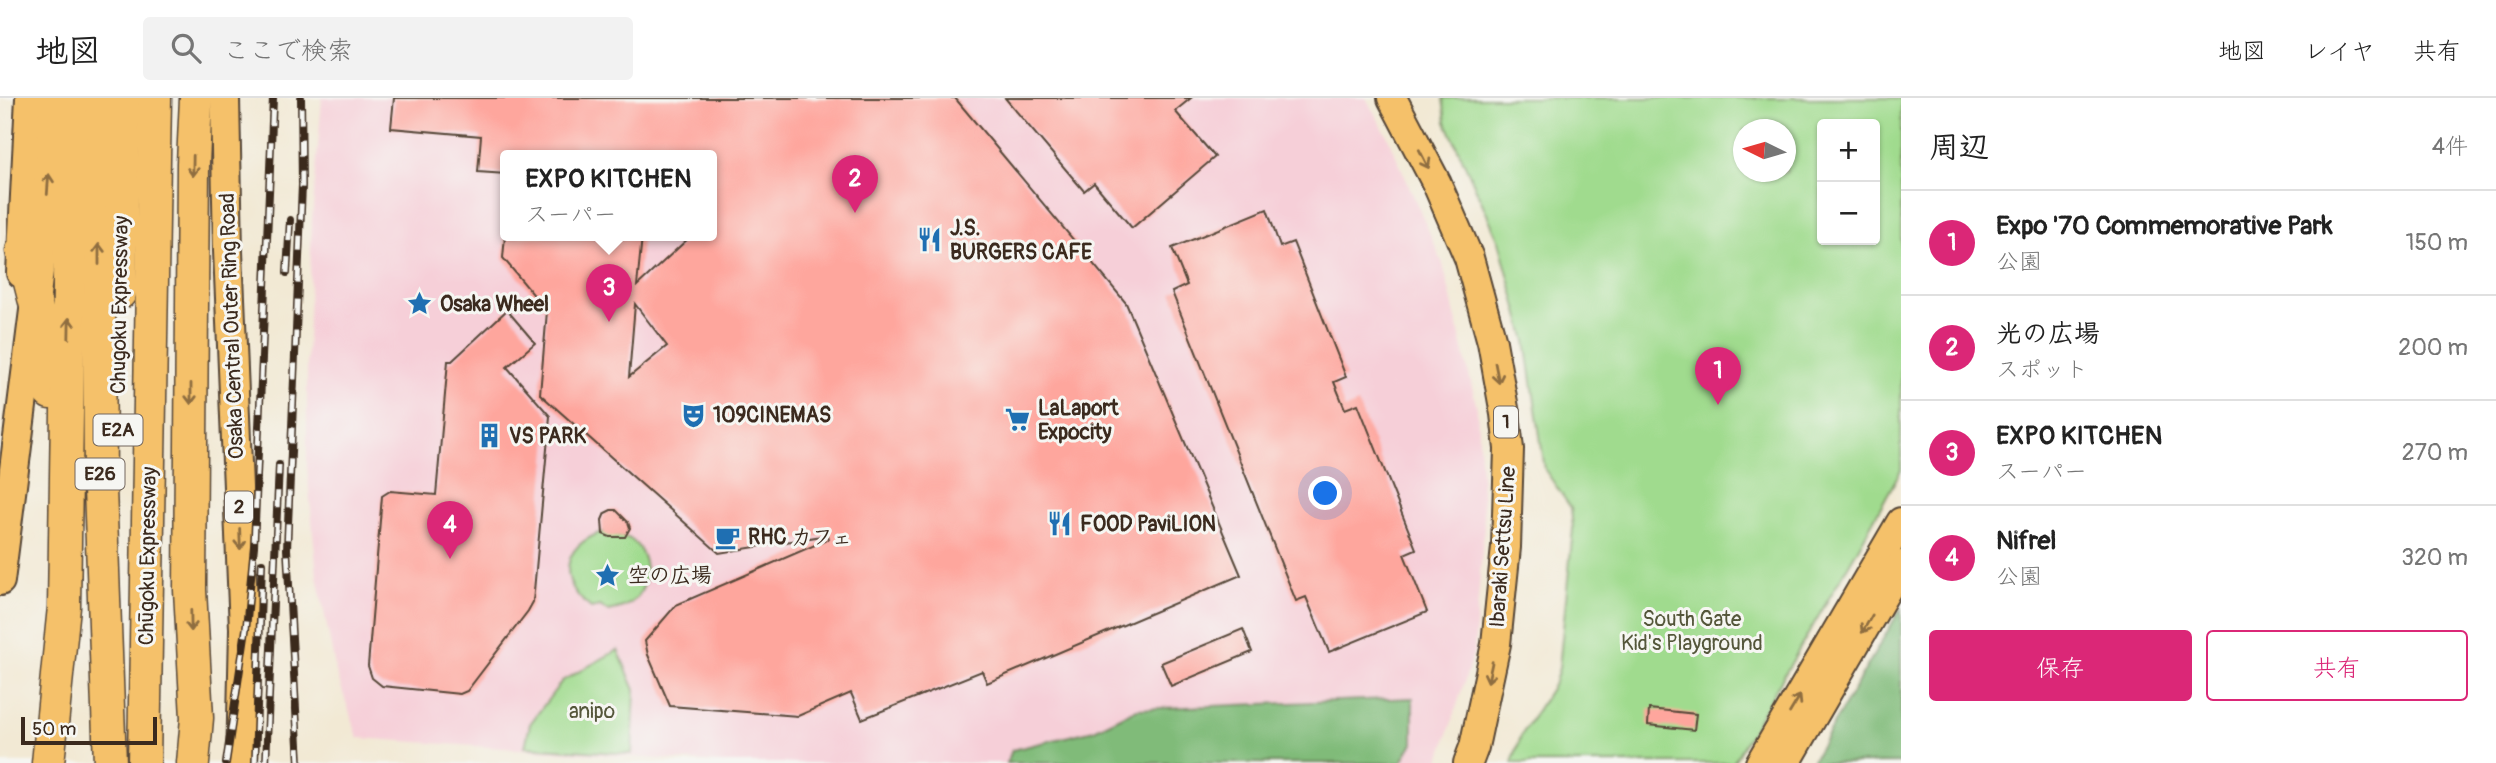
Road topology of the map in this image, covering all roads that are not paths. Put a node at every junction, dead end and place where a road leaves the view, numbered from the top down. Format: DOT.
graph roads {
  1 [pos="30,98"];
  2 [pos="54,98"];
  3 [pos="70,98"];
  4 [pos="99,98"];
  5 [pos="124,98"];
  6 [pos="155,98"];
  7 [pos="172,98"];
  8 [pos="196,98"];
  9 [pos="225,98"];
  10 [pos="241,98"];
  11 [pos="1392,98"];
  12 [pos="22,251"];
  13 [pos="228,251"];
  14 [pos="36,301"];
  15 [pos="150,464"];
  16 [pos="8,506"];
  17 [pos="1901,522"];
  18 [pos="1901,565"];
  19 [pos="0,580"];
  20 [pos="48,761"];
  21 [pos="111,763"];
  22 [pos="145,763"];
  23 [pos="193,763"];
  24 [pos="241,763"];
  25 [pos="1468,763"];
  26 [pos="1760,763"];
  27 [pos="1786,763"];
  1 -- 12 [label="main road"];
  14 -- 2 [label="main road, one-way"];
  20 -- 3 [label="highway, one-way"];
  21 -- 4 [label="highway, E26, one-way"];
  5 -- 21 [label="highway, Chugoku Expressway / E2A"];
  6 -- 15 [label="highway, Chūgoku Expressway / E2A"];
  7 -- 15 [label="highway, E2A"];
  8 -- 23 [label="highway, one-way"];
  9 -- 13 [label="main road, Osaka Central Outer Ring Road / 2"];
  10 -- 13 [label="main road"];
  11 -- 25 [label="main road, Ibaraki Settsu Line / 1, one-way"];
  12 -- 14 [label="highway"];
  12 -- 16 [label="main road"];
  13 -- 24 [label="main road, Osaka Central Outer Ring Road / 2, one-way"];
  14 -- 16 [label="main road"];
  14 -- 20 [label="highway"];
  15 -- 22 [label="highway, Chūgoku Expressway / E2A"];
  16 -- 19 [label="main road"];
  26 -- 17 [label="main road, one-way"];
  18 -- 27 [label="main road, one-way"];
}
